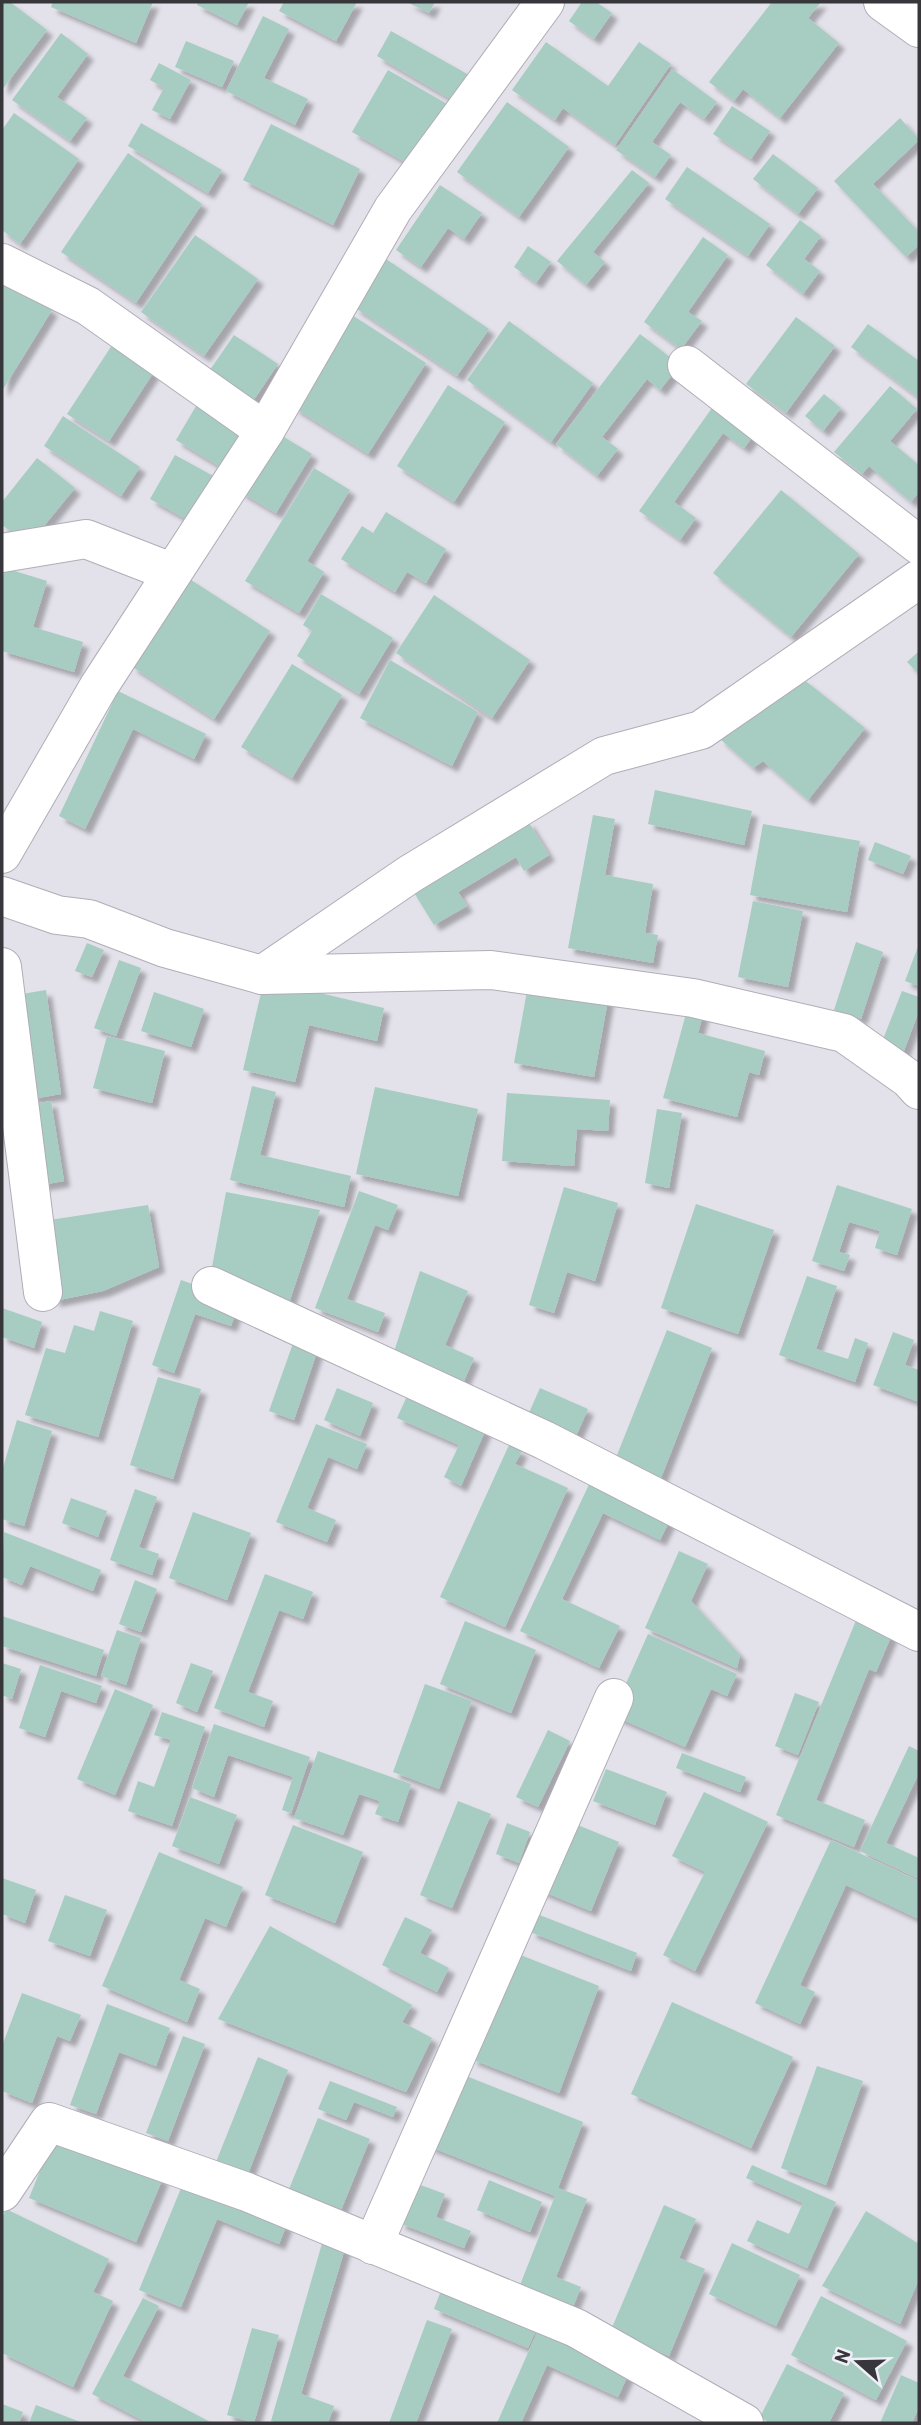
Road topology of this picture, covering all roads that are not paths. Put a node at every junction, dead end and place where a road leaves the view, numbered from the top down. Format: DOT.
graph roads {
  1 [pos="545,2"];
  2 [pos="883,2"];
  3 [pos="919,28"];
  4 [pos="2,262"];
  5 [pos="687,365"];
  6 [pos="265,431"];
  7 [pos="919,545"];
  8 [pos="2,553"];
  9 [pos="171,572"];
  10 [pos="919,579"];
  11 [pos="2,854"];
  12 [pos="2,896"];
  13 [pos="2,967"];
  14 [pos="262,975"];
  15 [pos="919,1090"];
  16 [pos="211,1286"];
  17 [pos="43,1292"];
  18 [pos="919,1632"];
  19 [pos="614,1698"];
  20 [pos="2,2192"];
  21 [pos="373,2245"];
  22 [pos="744,2423"];
  1 -- 6 [label="street"];
  2 -- 3 [label="street"];
  4 -- 6 [label="street"];
  5 -- 7 [label="street"];
  6 -- 9 [label="street"];
  8 -- 9 [label="street"];
  9 -- 11 [label="street"];
  10 -- 14 [label="street"];
  12 -- 14 [label="street"];
  13 -- 17 [label="street"];
  14 -- 15 [label="street"];
  16 -- 18 [label="street"];
  19 -- 21 [label="street"];
  20 -- 21 [label="street"];
  21 -- 22 [label="street"];
}
